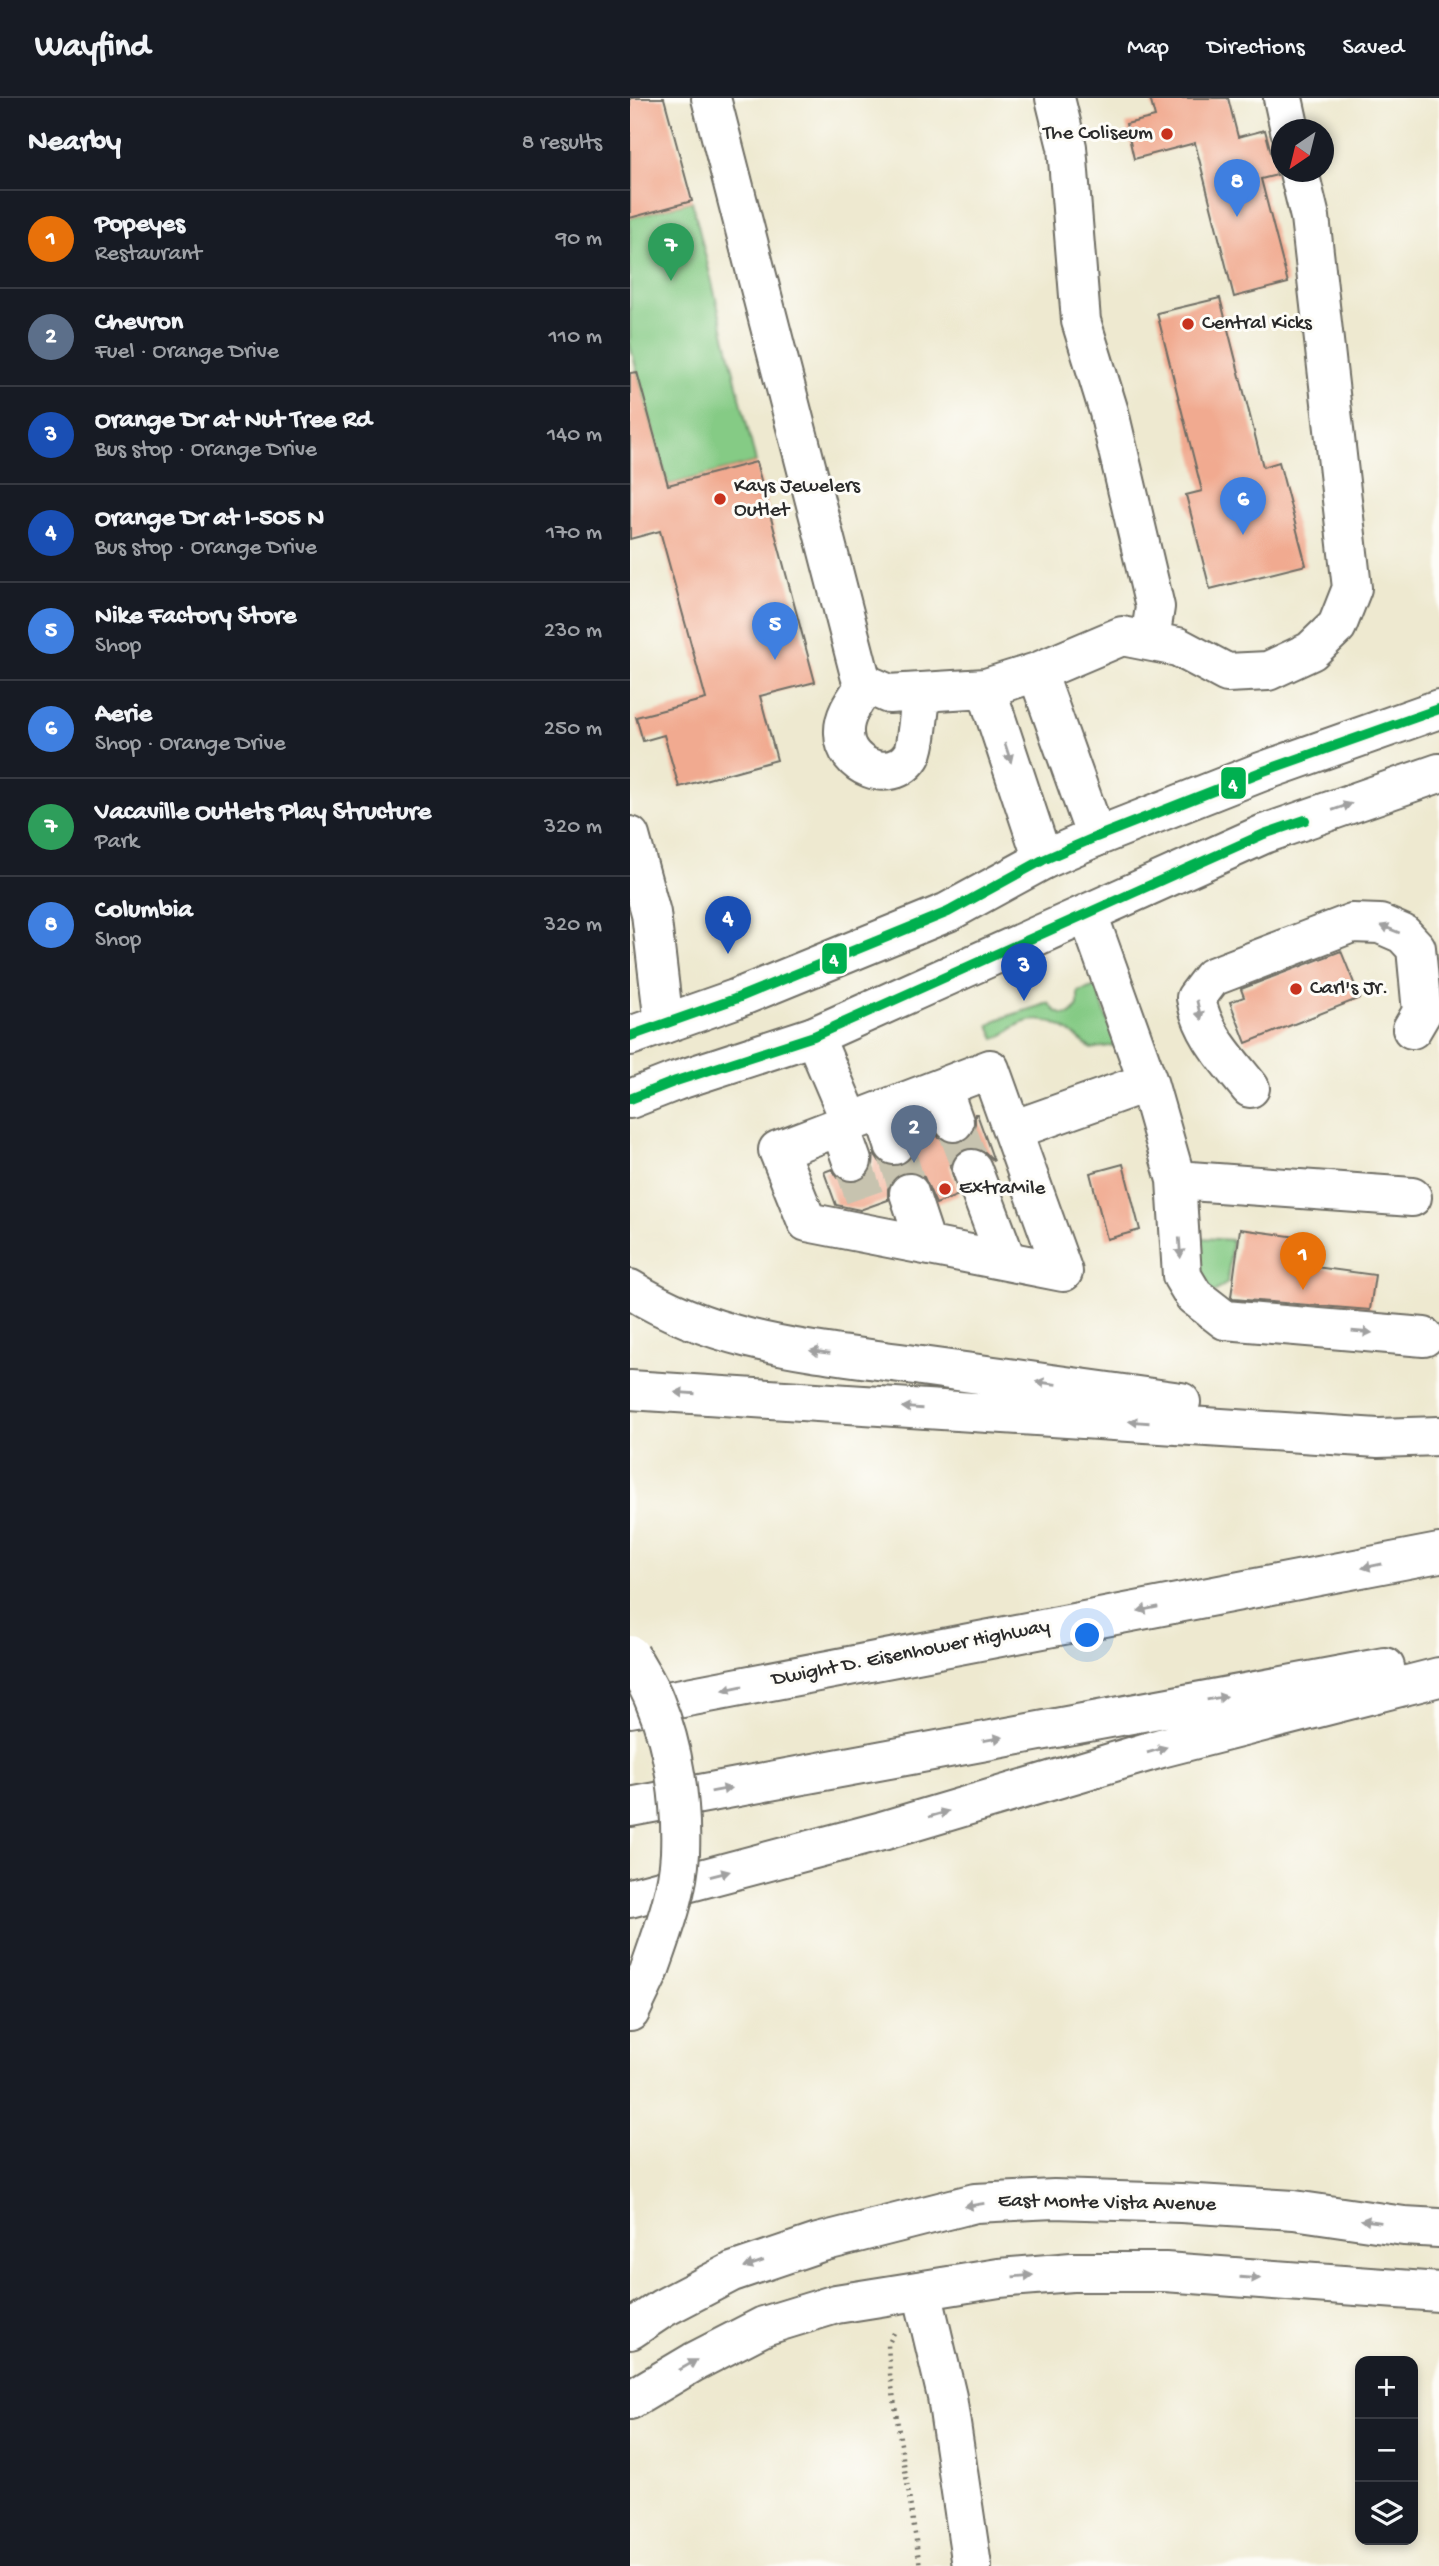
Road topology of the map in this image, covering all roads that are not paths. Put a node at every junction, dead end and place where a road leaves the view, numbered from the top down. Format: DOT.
graph roads {
  1 [pos="711,98"];
  2 [pos="1055,98"];
  3 [pos="1283,98"];
  4 [pos="1288,119"];
  5 [pos="1301,182"];
  6 [pos="1150,640"];
  7 [pos="1037,672"];
  8 [pos="866,684"];
  9 [pos="986,688"];
  10 [pos="922,692"];
  11 [pos="1439,709"];
  12 [pos="1439,773"];
  13 [pos="630,836"];
  14 [pos="1096,837"];
  15 [pos="1043,860"];
  16 [pos="1088,914"];
  17 [pos="1412,1029"];
  18 [pos="647,1030"];
  19 [pos="814,1036"];
  20 [pos="1148,1082"];
  21 [pos="1250,1088"];
  22 [pos="630,1099"];
  23 [pos="1013,1130"];
  24 [pos="864,1134"];
  25 [pos="972,1169"];
  26 [pos="1176,1180"];
  27 [pos="909,1193"];
  28 [pos="1412,1197"];
  29 [pos="926,1244"];
  30 [pos="1006,1259"];
  31 [pos="630,1289"];
  32 [pos="1424,1337"];
  33 [pos="630,1390"];
  34 [pos="1439,1436"];
  35 [pos="1378,1437"];
  36 [pos="1439,1553"];
  37 [pos="630,1655"];
  38 [pos="1439,1657"];
  39 [pos="1439,1677"];
  40 [pos="630,1708"];
  41 [pos="630,1807"];
  42 [pos="630,1898"];
  43 [pos="630,2012"];
  44 [pos="1439,2228"];
  45 [pos="922,2291"];
  46 [pos="1439,2292"];
  47 [pos="630,2330"];
  48 [pos="630,2400"];
  49 [pos="972,2566"];
  1 -- 8 [label="main road"];
  2 -- 6 [label="main road"];
  3 -- 4 [label="main road"];
  5 -- 6 [label="main road"];
  6 -- 7 [label="main road"];
  7 -- 9 [label="main road"];
  7 -- 14 [label="main road"];
  8 -- 10 [label="main road"];
  8 -- 10 [label="main road"];
  9 -- 10 [label="main road"];
  9 -- 15 [label="main road, one-way"];
  11 -- 14 [label="main road"];
  16 -- 12 [label="main road, one-way"];
  13 -- 18 [label="main road"];
  14 -- 15 [label="main road"];
  15 -- 18 [label="main road"];
  16 -- 19 [label="main road"];
  16 -- 20 [label="main road"];
  17 -- 21 [label="main road, one-way"];
  19 -- 22 [label="main road"];
  19 -- 24 [label="main road"];
  20 -- 23 [label="main road"];
  20 -- 26 [label="main road"];
  23 -- 24 [label="main road"];
  23 -- 30 [label="main road"];
  24 -- 29 [label="main road"];
  25 -- 30 [label="main road"];
  26 -- 28 [label="main road"];
  26 -- 32 [label="main road, one-way"];
  27 -- 29 [label="main road"];
  29 -- 30 [label="main road"];
  35 -- 31 [label="main road, one-way"];
  35 -- 33 [label="main road, one-way"];
  34 -- 35 [label="main road"];
  36 -- 40 [label="main road, Dwight D. Eisenhower Highway, one-way"];
  37 -- 43 [label="main road, bridge"];
  41 -- 38 [label="main road, one-way"];
  42 -- 39 [label="main road, one-way"];
  44 -- 47 [label="main road, East Monte Vista Avenue, one-way"];
  45 -- 46 [label="main road, one-way"];
  48 -- 45 [label="main road, one-way"];
  45 -- 49 [label="main road"];
}
